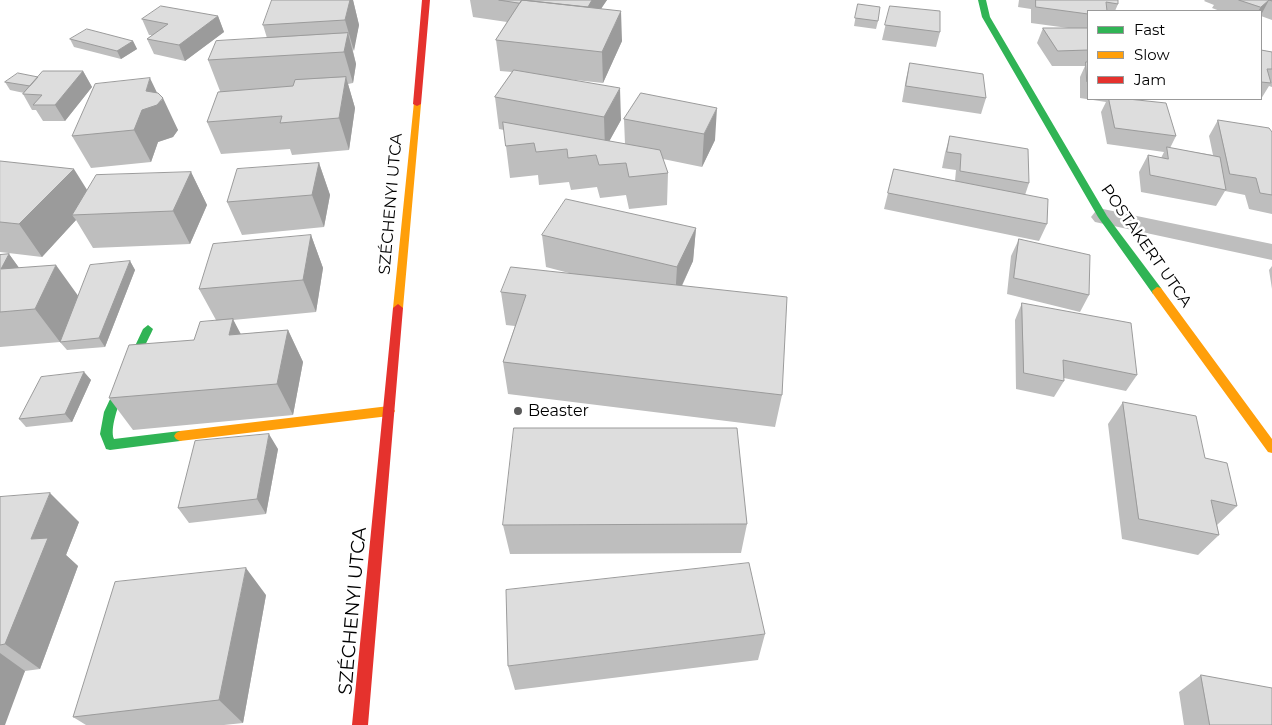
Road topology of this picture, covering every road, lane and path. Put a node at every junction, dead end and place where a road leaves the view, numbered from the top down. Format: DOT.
graph roads {
  1 [pos="426,0"];
  2 [pos="982,0"];
  3 [pos="1103,217"];
  4 [pos="1272,252"];
  5 [pos="148,329"];
  6 [pos="389,411"];
  7 [pos="1272,448"];
  8 [pos="360,725"];
  1 -- 6 [label="street, SZÉCHENYI UTCA"];
  2 -- 3 [label="street, POSTAKERT UTCA"];
  3 -- 4 [label="street"];
  3 -- 7 [label="street, POSTAKERT UTCA"];
  5 -- 6 [label="street"];
  6 -- 8 [label="street, SZÉCHENYI UTCA"];
}
